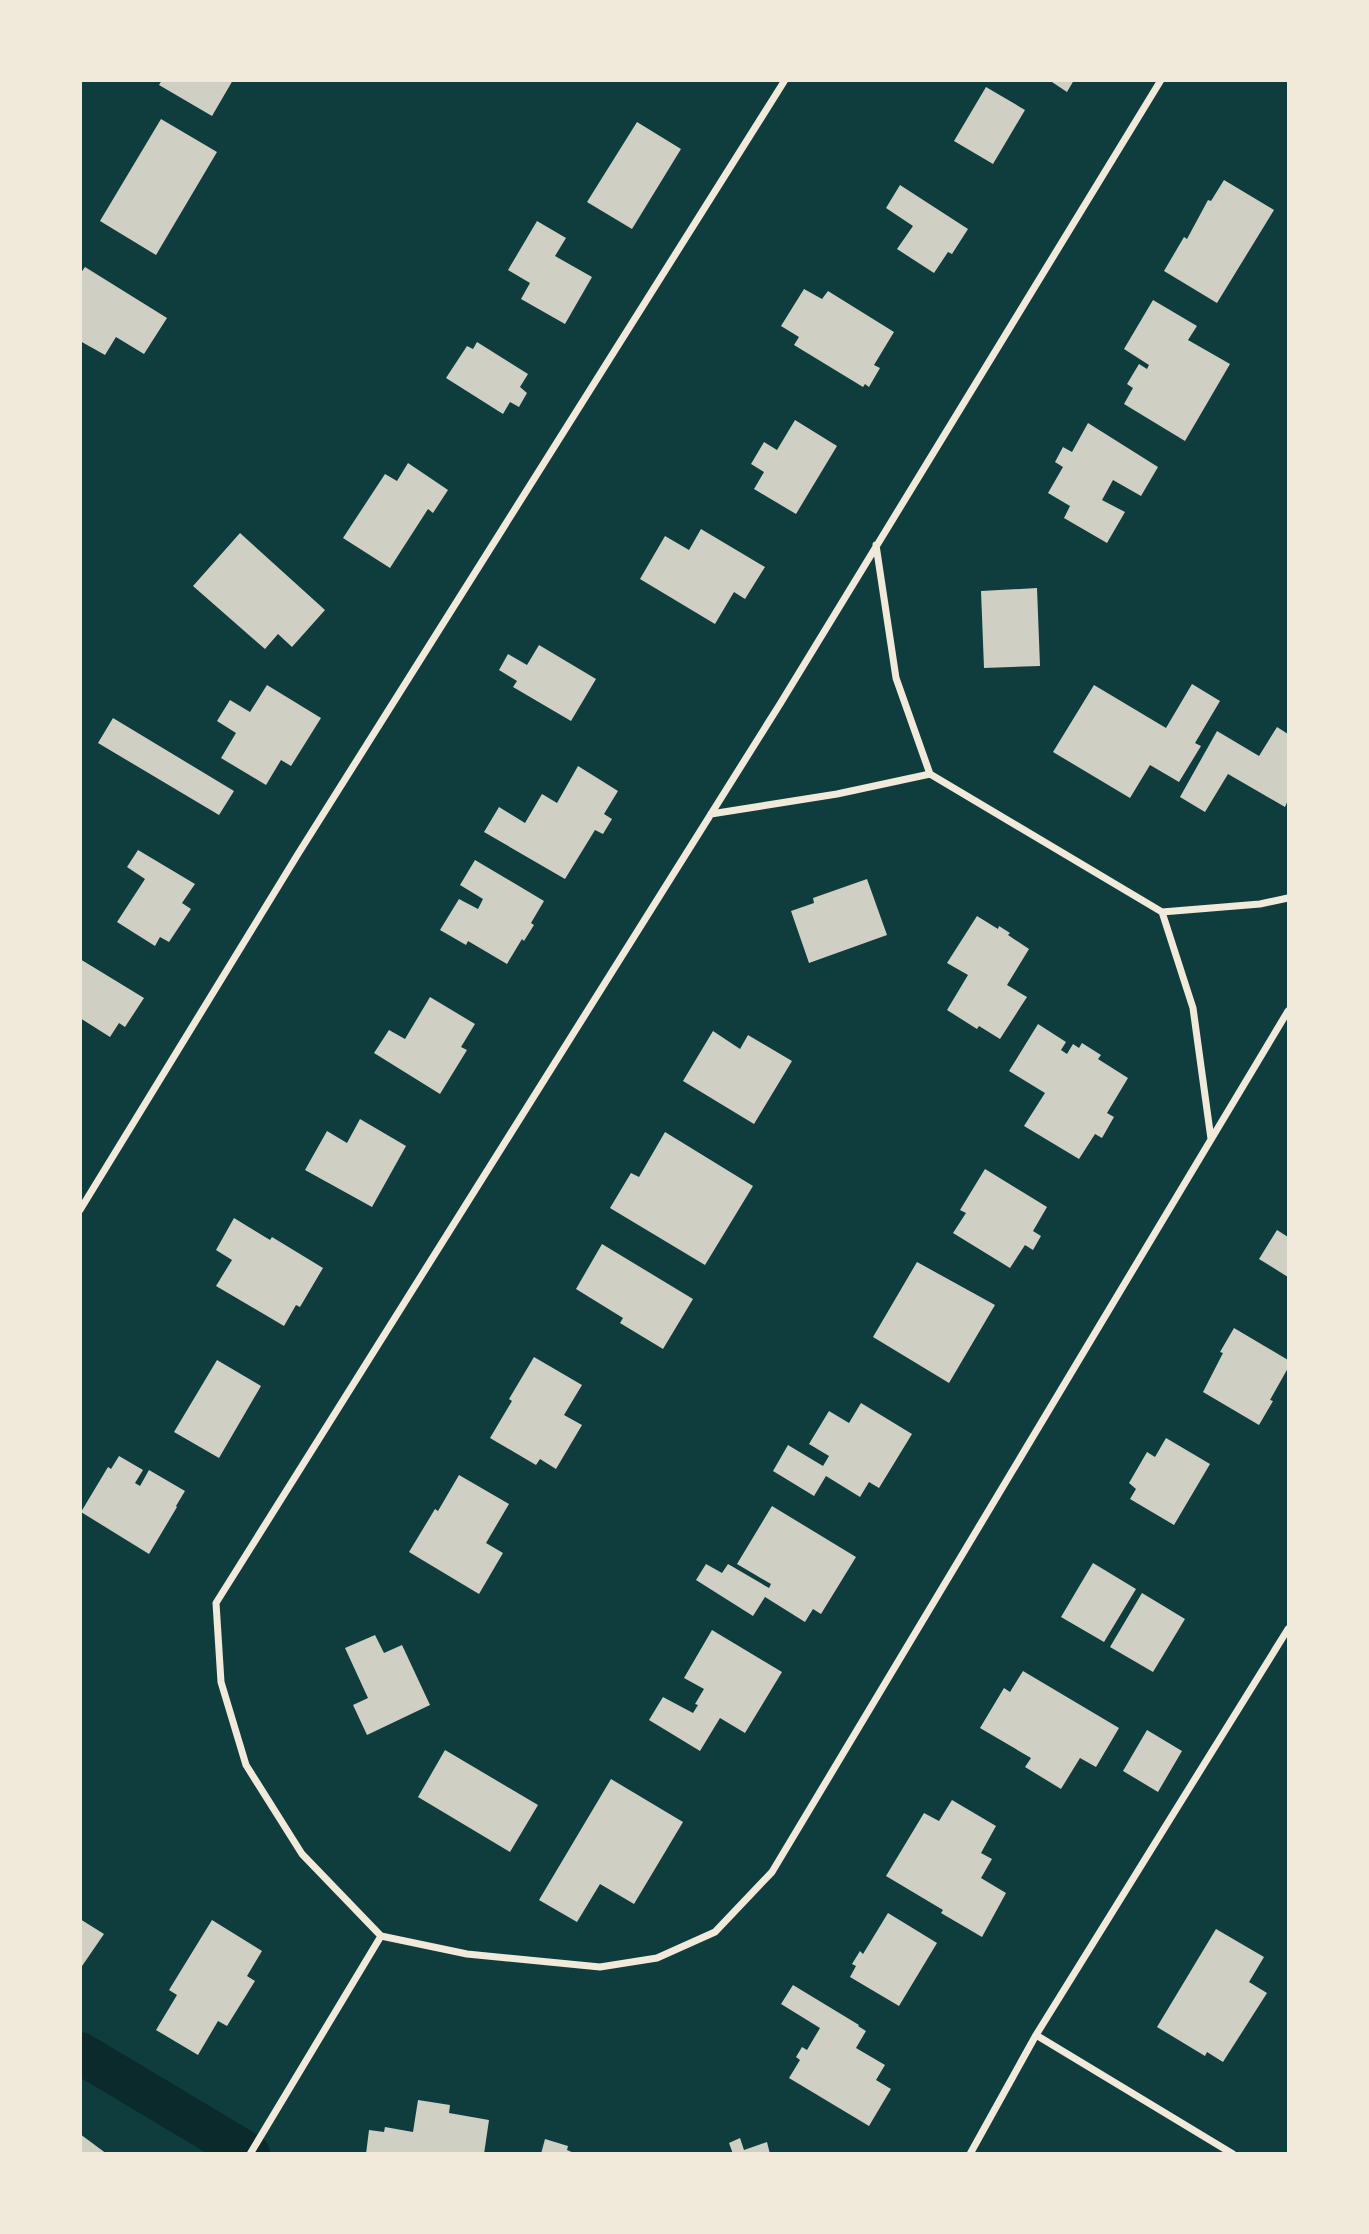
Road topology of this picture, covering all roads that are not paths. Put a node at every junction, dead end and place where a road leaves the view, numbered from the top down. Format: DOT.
graph roads {
  1 [pos="785,80"];
  2 [pos="1161,80"];
  3 [pos="876,545"];
  4 [pos="930,774"];
  5 [pos="711,814"];
  6 [pos="1289,898"];
  7 [pos="1162,912"];
  8 [pos="1289,1011"];
  9 [pos="1211,1140"];
  10 [pos="80,1210"];
  11 [pos="1289,1629"];
  12 [pos="381,1936"];
  13 [pos="1036,2035"];
  14 [pos="250,2154"];
  15 [pos="970,2154"];
  16 [pos="1233,2154"];
  1 -- 10 [label="street"];
  2 -- 3 [label="street"];
  3 -- 4 [label="street"];
  3 -- 5 [label="street"];
  4 -- 5 [label="street"];
  4 -- 7 [label="street"];
  5 -- 12 [label="street"];
  6 -- 7 [label="street"];
  7 -- 9 [label="street"];
  8 -- 9 [label="street"];
  9 -- 12 [label="street"];
  11 -- 13 [label="street"];
  12 -- 14 [label="street"];
  13 -- 15 [label="street"];
  13 -- 16 [label="street"];
}
